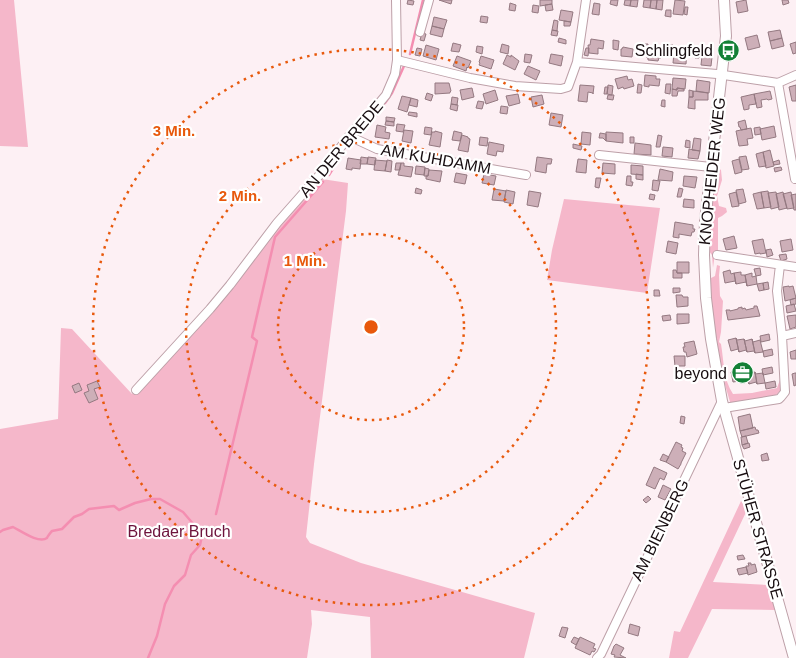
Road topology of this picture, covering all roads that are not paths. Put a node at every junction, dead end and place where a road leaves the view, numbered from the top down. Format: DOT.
graph roads {
  1 [pos="396,0"];
  2 [pos="429,0"];
  3 [pos="586,0"];
  4 [pos="724,0"];
  5 [pos="420,32"];
  6 [pos="397,60"];
  7 [pos="576,62"];
  8 [pos="722,75"];
  9 [pos="796,75"];
  10 [pos="778,83"];
  11 [pos="349,136"];
  12 [pos="599,155"];
  13 [pos="711,167"];
  14 [pos="526,175"];
  15 [pos="795,178"];
  16 [pos="717,255"];
  17 [pos="780,265"];
  18 [pos="796,267"];
  19 [pos="796,333"];
  20 [pos="782,336"];
  21 [pos="136,390"];
  22 [pos="723,404"];
  23 [pos="598,658"];
  24 [pos="794,658"];
  1 -- 6 [label="street, AN DER BREDE"];
  2 -- 5 [label="street"];
  3 -- 7 [label="street"];
  4 -- 8 [label="main road, KNOPHEIDER WEG"];
  6 -- 7 [label="street"];
  6 -- 11 [label="street, AN DER BREDE"];
  7 -- 8 [label="street"];
  8 -- 10 [label="street"];
  8 -- 13 [label="main road, KNOPHEIDER WEG"];
  9 -- 10 [label="street"];
  10 -- 15 [label="street"];
  11 -- 14 [label="street, AM KUHDAMM"];
  11 -- 21 [label="street, AN DER BREDE"];
  12 -- 13 [label="street"];
  13 -- 22 [label="main road, KNOPHEIDER WEG"];
  16 -- 17 [label="street"];
  17 -- 18 [label="street"];
  17 -- 20 [label="street"];
  19 -- 20 [label="street"];
  20 -- 22 [label="street"];
  22 -- 23 [label="street, AM BIENBERG"];
  22 -- 24 [label="main road, STÜHER STRASSE"];
}
